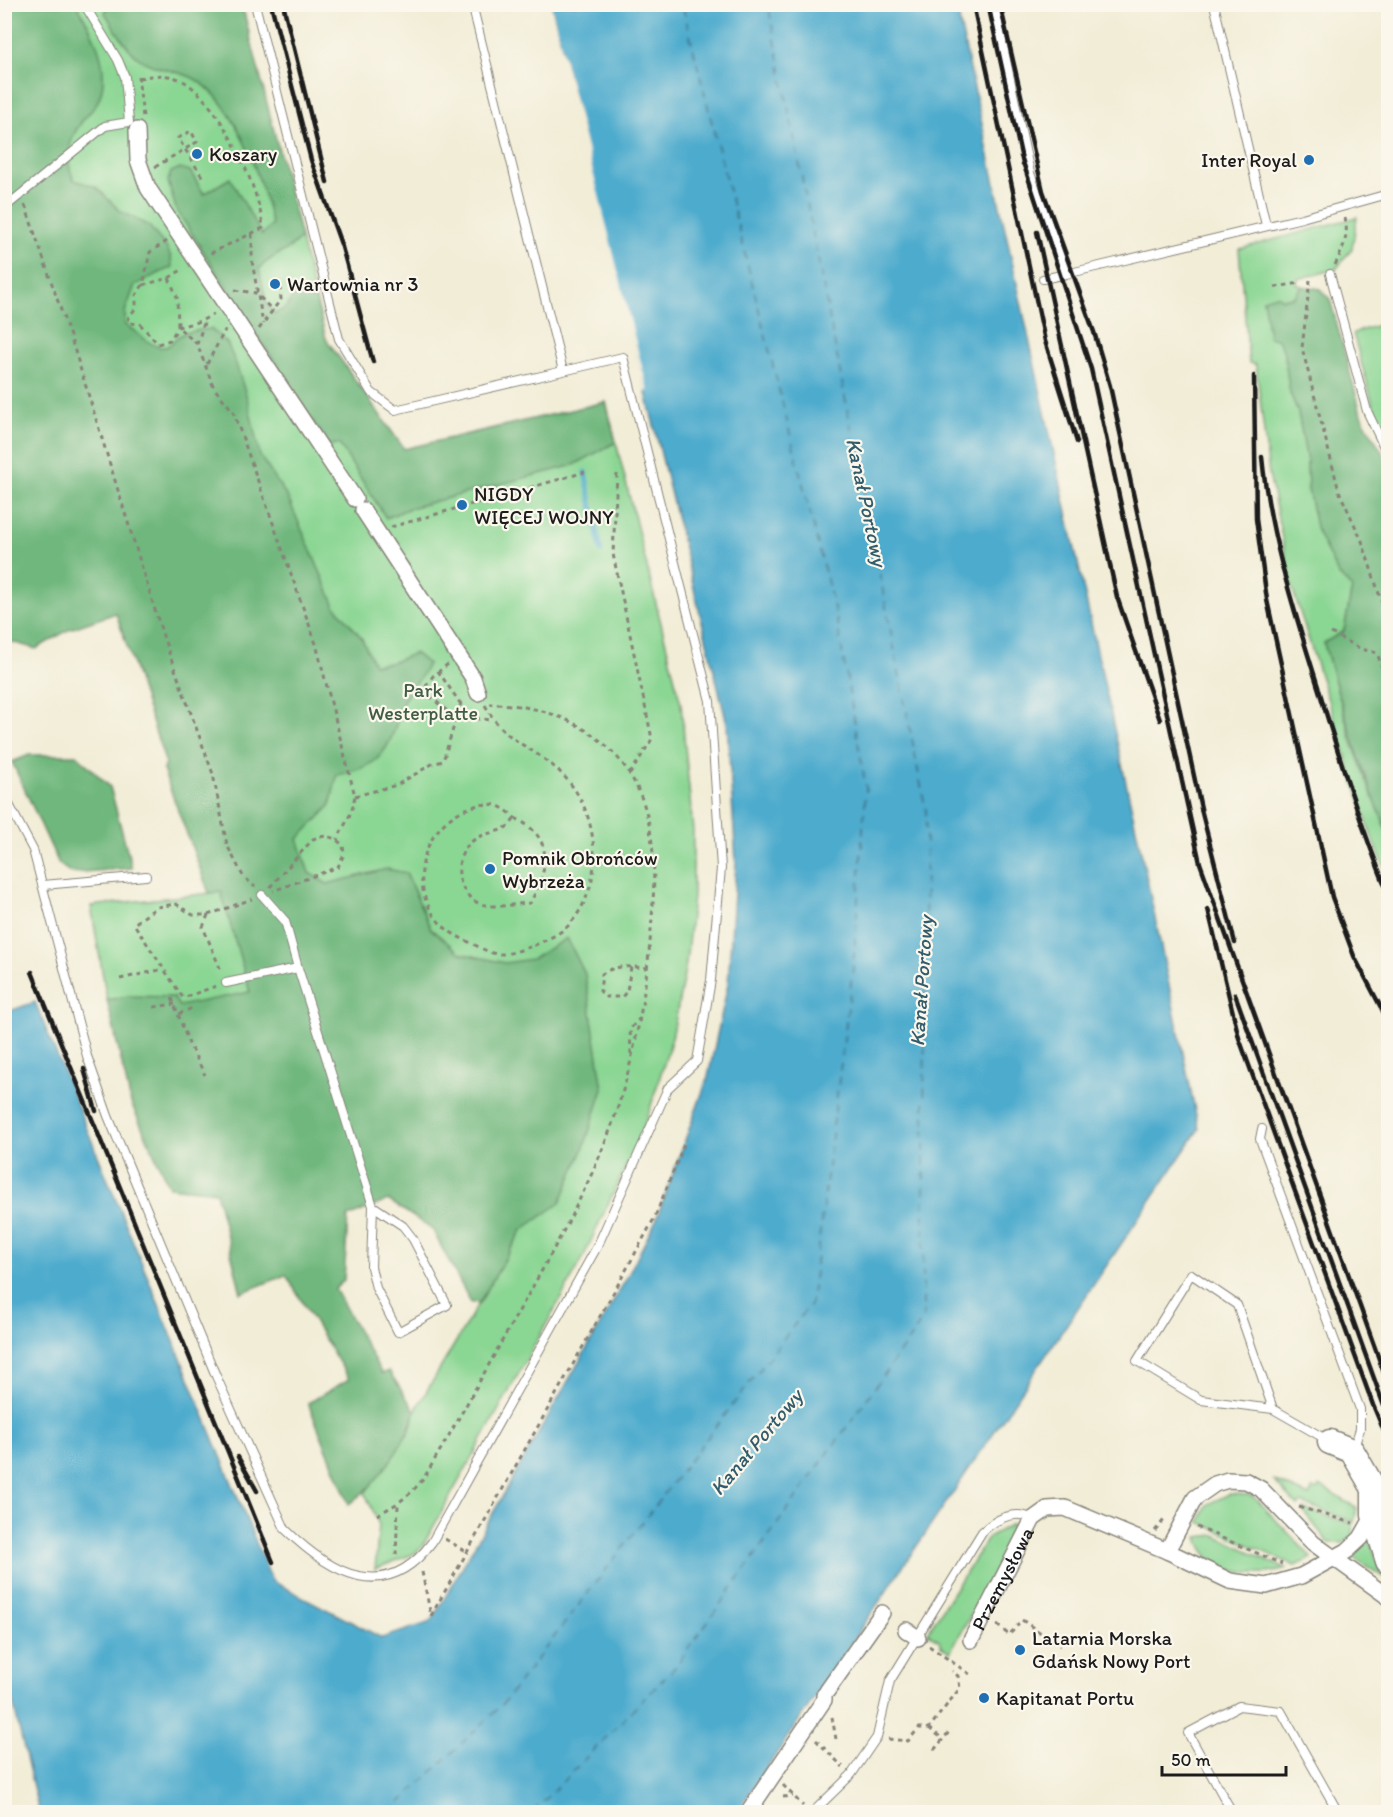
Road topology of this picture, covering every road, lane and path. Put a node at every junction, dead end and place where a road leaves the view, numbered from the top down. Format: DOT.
graph roads {
  1 [pos="84,4"];
  2 [pos="255,4"];
  3 [pos="472,4"];
  4 [pos="994,4"];
  5 [pos="1214,4"];
  6 [pos="139,78"];
  7 [pos="137,130"];
  8 [pos="154,168"];
  9 [pos="202,178"];
  10 [pos="22,194"];
  11 [pos="1389,194"];
  12 [pos="4,208"];
  13 [pos="1346,222"];
  14 [pos="1266,225"];
  15 [pos="252,233"];
  16 [pos="179,234"];
  17 [pos="196,260"];
  18 [pos="180,271"];
  19 [pos="1066,274"];
  20 [pos="1330,274"];
  21 [pos="170,278"];
  22 [pos="1043,279"];
  23 [pos="1310,280"];
  24 [pos="209,281"];
  25 [pos="1301,283"];
  26 [pos="142,285"];
  27 [pos="1275,287"];
  28 [pos="280,288"];
  29 [pos="256,292"];
  30 [pos="273,310"];
  31 [pos="232,315"];
  32 [pos="263,324"];
  33 [pos="178,327"];
  34 [pos="249,341"];
  35 [pos="197,344"];
  36 [pos="206,366"];
  37 [pos="563,371"];
  38 [pos="1389,455"];
  39 [pos="585,472"];
  40 [pos="617,474"];
  41 [pos="378,532"];
  42 [pos="1389,601"];
  43 [pos="1382,603"];
  44 [pos="1331,633"];
  45 [pos="1389,640"];
  46 [pos="459,656"];
  47 [pos="438,671"];
  48 [pos="1389,684"];
  49 [pos="474,699"];
  50 [pos="460,703"];
  51 [pos="488,709"];
  52 [pos="454,717"];
  53 [pos="494,720"];
  54 [pos="630,774"];
  55 [pos="4,795"];
  56 [pos="355,796"];
  57 [pos="514,818"];
  58 [pos="337,840"];
  59 [pos="146,876"];
  60 [pos="43,885"];
  61 [pos="262,895"];
  62 [pos="208,915"];
  63 [pos="631,967"];
  64 [pos="298,968"];
  65 [pos="647,968"];
  66 [pos="164,969"];
  67 [pos="120,979"];
  68 [pos="226,983"];
  69 [pos="172,998"];
  70 [pos="175,1004"];
  71 [pos="190,1004"];
  72 [pos="154,1007"];
  73 [pos="179,1014"];
  74 [pos="639,1018"];
  75 [pos="632,1059"];
  76 [pos="205,1075"];
  77 [pos="1262,1129"];
  78 [pos="685,1142"];
  79 [pos="373,1206"];
  80 [pos="1273,1409"];
  81 [pos="1330,1442"];
  82 [pos="1352,1451"];
  83 [pos="398,1505"];
  84 [pos="1297,1508"];
  85 [pos="1372,1508"];
  86 [pos="377,1515"];
  87 [pos="1033,1519"];
  88 [pos="1198,1528"];
  89 [pos="436,1534"];
  90 [pos="1167,1551"];
  91 [pos="467,1552"];
  92 [pos="396,1555"];
  93 [pos="1334,1559"];
  94 [pos="419,1560"];
  95 [pos="1389,1561"];
  96 [pos="1286,1566"];
  97 [pos="1389,1597"];
  98 [pos="882,1613"];
  99 [pos="997,1625"];
  100 [pos="971,1640"];
  101 [pos="1060,1646"];
  102 [pos="933,1649"];
  103 [pos="952,1671"];
  104 [pos="971,1675"];
  105 [pos="929,1728"];
  106 [pos="805,1729"];
  107 [pos="949,1732"];
  108 [pos="877,1737"];
  109 [pos="943,1739"];
  110 [pos="934,1750"];
  111 [pos="850,1775"];
  112 [pos="773,1776"];
  113 [pos="793,1796"];
  114 [pos="783,1797"];
  115 [pos="748,1812"];
  116 [pos="811,1812"];
  117 [pos="1232,1812"];
  118 [pos="1338,1812"];
  1 -- 10 [label="lane"];
  2 -- 37 [label="lane"];
  3 -- 37 [label="lane"];
  4 -- 19 [label="lane"];
  5 -- 14 [label="lane"];
  6 -- 15 [label="path"];
  7 -- 16 [label="street"];
  8 -- 9 [label="path"];
  10 -- 12 [label="lane"];
  10 -- 61 [label="path"];
  11 -- 14 [label="lane"];
  13 -- 20 [label="path"];
  14 -- 19 [label="lane"];
  15 -- 17 [label="path"];
  15 -- 29 [label="path"];
  16 -- 17 [label="street"];
  16 -- 26 [label="path"];
  17 -- 24 [label="street"];
  18 -- 21 [label="path"];
  19 -- 22 [label="lane"];
  20 -- 38 [label="lane"];
  21 -- 26 [label="path"];
  21 -- 33 [label="path"];
  23 -- 43 [label="path"];
  24 -- 29 [label="path"];
  24 -- 31 [label="street"];
  25 -- 27 [label="path"];
  26 -- 33 [label="path"];
  28 -- 30 [label="path"];
  29 -- 30 [label="path"];
  29 -- 32 [label="path"];
  30 -- 32 [label="path"];
  31 -- 34 [label="street"];
  31 -- 36 [label="path"];
  32 -- 34 [label="path"];
  33 -- 35 [label="path"];
  33 -- 35 [label="path"];
  34 -- 41 [label="street"];
  35 -- 36 [label="path"];
  36 -- 56 [label="path"];
  37 -- 89 [label="lane"];
  39 -- 41 [label="path"];
  40 -- 54 [label="path"];
  41 -- 46 [label="street"];
  42 -- 43 [label="path"];
  43 -- 45 [label="path"];
  44 -- 48 [label="path"];
  46 -- 47 [label="path"];
  46 -- 49 [label="street"];
  47 -- 50 [label="path"];
  47 -- 52 [label="path"];
  49 -- 50 [label="path"];
  49 -- 50 [label="path"];
  49 -- 54 [label="path"];
  50 -- 52 [label="path"];
  51 -- 53 [label="path"];
  52 -- 53 [label="path"];
  52 -- 56 [label="path"];
  53 -- 57 [label="path"];
  54 -- 65 [label="path"];
  55 -- 60 [label="lane"];
  56 -- 58 [label="path"];
  57 -- 57 [label="path"];
  58 -- 61 [label="path"];
  58 -- 61 [label="path"];
  59 -- 60 [label="lane"];
  60 -- 94 [label="lane"];
  61 -- 62 [label="path"];
  61 -- 64 [label="lane"];
  62 -- 66 [label="path"];
  62 -- 68 [label="path"];
  63 -- 63 [label="path"];
  63 -- 65 [label="path"];
  64 -- 68 [label="lane"];
  64 -- 79 [label="lane"];
  65 -- 74 [label="path"];
  66 -- 67 [label="path"];
  66 -- 68 [label="path"];
  69 -- 70 [label="path"];
  70 -- 72 [label="path"];
  70 -- 73 [label="path"];
  71 -- 73 [label="path"];
  73 -- 76 [label="path"];
  74 -- 75 [label="path"];
  74 -- 75 [label="path"];
  75 -- 83 [label="path"];
  77 -- 82 [label="lane"];
  78 -- 91 [label="path"];
  79 -- 79 [label="lane"];
  80 -- 80 [label="lane"];
  80 -- 81 [label="lane"];
  81 -- 82 [label="main road"];
  82 -- 85 [label="main road"];
  83 -- 86 [label="path"];
  83 -- 92 [label="path"];
  84 -- 85 [label="path"];
  85 -- 93 [label="street, Przemysłowa"];
  85 -- 95 [label="main road"];
  87 -- 90 [label="street, Przemysłowa"];
  87 -- 100 [label="street, Przemysłowa"];
  87 -- 108 [label="lane"];
  88 -- 96 [label="path"];
  89 -- 91 [label="path"];
  89 -- 94 [label="lane"];
  90 -- 93 [label="street, Przemysłowa"];
  90 -- 93 [label="street"];
  91 -- 94 [label="path"];
  93 -- 97 [label="street"];
  98 -- 106 [label="street"];
  99 -- 101 [label="path"];
  102 -- 104 [label="path"];
  103 -- 105 [label="path"];
  105 -- 108 [label="path"];
  105 -- 109 [label="path"];
  106 -- 111 [label="path"];
  106 -- 112 [label="street"];
  107 -- 109 [label="path"];
  108 -- 111 [label="lane"];
  109 -- 110 [label="path"];
  111 -- 116 [label="lane"];
  112 -- 113 [label="path"];
  112 -- 115 [label="street"];
  113 -- 114 [label="path"];
  113 -- 116 [label="path"];
  117 -- 118 [label="lane"];
}
